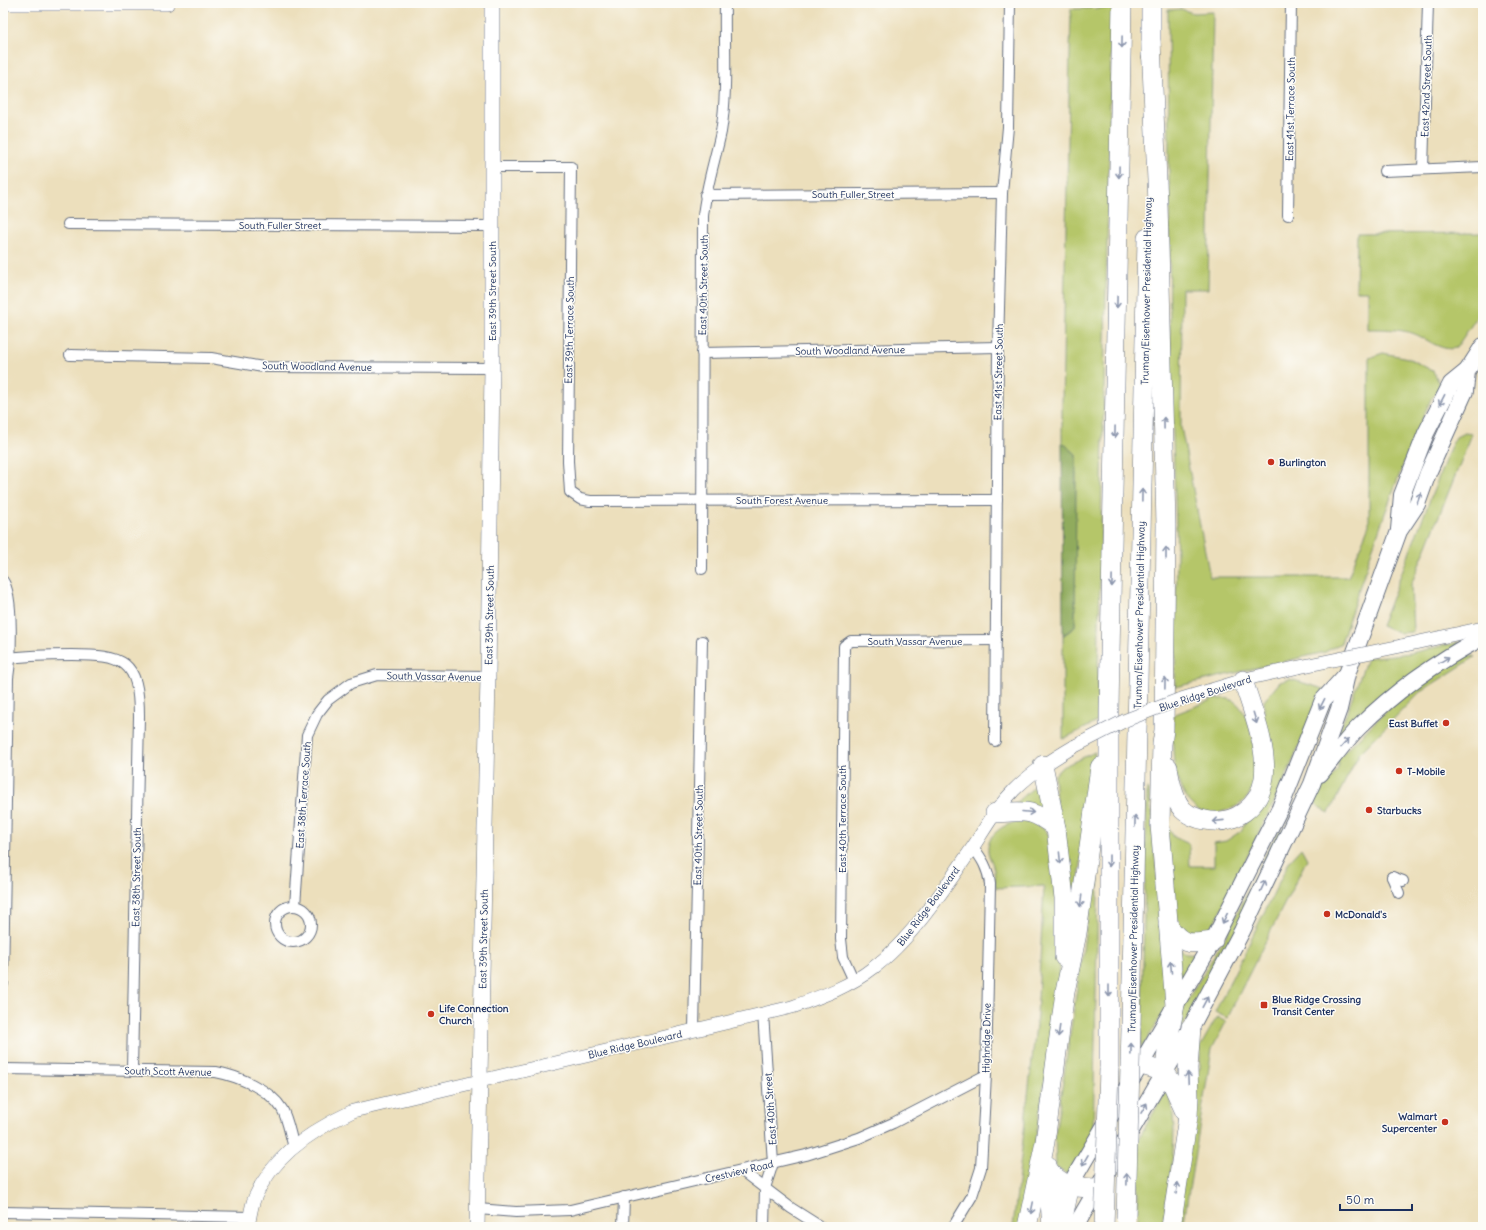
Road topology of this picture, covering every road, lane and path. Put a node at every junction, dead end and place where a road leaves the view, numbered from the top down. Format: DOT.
graph roads {
  1 [pos="3,3"];
  2 [pos="121,3"];
  3 [pos="167,3"];
  4 [pos="492,3"];
  5 [pos="725,3"];
  6 [pos="1010,3"];
  7 [pos="1122,3"];
  8 [pos="1151,3"];
  9 [pos="1291,3"];
  10 [pos="1428,3"];
  11 [pos="1151,42"];
  12 [pos="492,167"];
  13 [pos="1483,167"];
  14 [pos="1423,169"];
  15 [pos="1384,171"];
  16 [pos="1002,193"];
  17 [pos="705,195"];
  18 [pos="1288,215"];
  19 [pos="68,224"];
  20 [pos="492,226"];
  21 [pos="1483,346"];
  22 [pos="998,347"];
  23 [pos="702,353"];
  24 [pos="70,355"];
  25 [pos="492,368"];
  26 [pos="570,492"];
  27 [pos="702,500"];
  28 [pos="997,500"];
  29 [pos="702,569"];
  30 [pos="3,581"];
  31 [pos="1483,628"];
  32 [pos="1483,637"];
  33 [pos="702,640"];
  34 [pos="996,640"];
  35 [pos="843,655"];
  36 [pos="10,658"];
  37 [pos="1347,674"];
  38 [pos="488,676"];
  39 [pos="1243,680"];
  40 [pos="336,694"];
  41 [pos="1110,710"];
  42 [pos="1164,730"];
  43 [pos="995,742"];
  44 [pos="1043,765"];
  45 [pos="1312,784"];
  46 [pos="1280,808"];
  47 [pos="995,813"];
  48 [pos="1296,815"];
  49 [pos="1056,828"];
  50 [pos="973,847"];
  51 [pos="1403,881"];
  52 [pos="1399,893"];
  53 [pos="295,906"];
  54 [pos="1168,925"];
  55 [pos="1213,941"];
  56 [pos="854,981"];
  57 [pos="3,984"];
  58 [pos="1065,992"];
  59 [pos="1176,1005"];
  60 [pos="763,1014"];
  61 [pos="1191,1027"];
  62 [pos="694,1030"];
  63 [pos="1141,1065"];
  64 [pos="3,1069"];
  65 [pos="132,1070"];
  66 [pos="1164,1072"];
  67 [pos="986,1075"];
  68 [pos="479,1081"];
  69 [pos="1188,1117"];
  70 [pos="1044,1142"];
  71 [pos="294,1147"];
  72 [pos="773,1163"];
  73 [pos="1047,1168"];
  74 [pos="742,1171"];
  75 [pos="1070,1185"];
  76 [pos="765,1188"];
  77 [pos="1098,1188"];
  78 [pos="624,1198"];
  79 [pos="478,1209"];
  80 [pos="3,1212"];
  81 [pos="249,1222"];
  82 [pos="1126,1222"];
  83 [pos="1052,1225"];
  84 [pos="477,1227"];
  85 [pos="623,1227"];
  86 [pos="764,1227"];
  87 [pos="821,1227"];
  88 [pos="953,1227"];
  89 [pos="1027,1227"];
  90 [pos="1075,1227"];
  91 [pos="1104,1227"];
  92 [pos="1171,1227"];
  1 -- 2 [label="main road"];
  2 -- 3 [label="main road"];
  4 -- 12 [label="main road, East 39th Street South"];
  5 -- 17 [label="street, East 40th Street South"];
  6 -- 16 [label="street, East 41st Street South"];
  7 -- 41 [label="highway, one-way"];
  8 -- 11 [label="highway, Truman/Eisenhower Presidential Highway"];
  9 -- 18 [label="street, East 41st Terrace South"];
  10 -- 14 [label="street, East 42nd Street South"];
  42 -- 11 [label="highway, one-way"];
  82 -- 11 [label="highway, Truman/Eisenhower Presidential Highway, one-way, bridge"];
  12 -- 20 [label="main road, East 39th Street South"];
  12 -- 26 [label="street, East 39th Terrace South"];
  13 -- 14 [label="street"];
  14 -- 15 [label="street"];
  16 -- 17 [label="street, South Fuller Street"];
  16 -- 22 [label="street, East 41st Street South"];
  17 -- 23 [label="street, East 40th Street South"];
  19 -- 20 [label="street, South Fuller Street"];
  20 -- 25 [label="main road, East 39th Street South"];
  21 -- 37 [label="main road"];
  22 -- 23 [label="street, South Woodland Avenue"];
  22 -- 28 [label="street, East 41st Street South"];
  23 -- 27 [label="street, East 40th Street South"];
  24 -- 25 [label="street, South Woodland Avenue"];
  25 -- 38 [label="main road, East 39th Street South"];
  26 -- 27 [label="street, South Forest Avenue"];
  27 -- 28 [label="street, South Forest Avenue"];
  27 -- 29 [label="street, East 40th Street South"];
  28 -- 34 [label="street, East 41st Street South"];
  30 -- 36 [label="street"];
  31 -- 39 [label="street, Blue Ridge Boulevard, bridge"];
  45 -- 32 [label="main road, one-way"];
  33 -- 62 [label="street, East 40th Street South"];
  34 -- 35 [label="street, South Vassar Avenue"];
  34 -- 43 [label="street, East 41st Street South"];
  35 -- 56 [label="street, East 40th Terrace South"];
  36 -- 57 [label="street"];
  36 -- 65 [label="street, East 38th Street South"];
  37 -- 45 [label="main road"];
  37 -- 46 [label="main road, one-way"];
  38 -- 40 [label="street, South Vassar Avenue"];
  38 -- 68 [label="main road, East 39th Street South"];
  39 -- 42 [label="highway, one-way"];
  39 -- 44 [label="street, Blue Ridge Boulevard, bridge"];
  40 -- 53 [label="street, East 38th Terrace South"];
  41 -- 58 [label="highway, one-way"];
  41 -- 91 [label="highway, one-way, bridge"];
  42 -- 54 [label="highway"];
  44 -- 47 [label="street, Blue Ridge Boulevard"];
  44 -- 49 [label="highway"];
  45 -- 48 [label="main road"];
  46 -- 48 [label="street"];
  46 -- 55 [label="main road, one-way"];
  47 -- 49 [label="highway, one-way"];
  47 -- 50 [label="street, Blue Ridge Boulevard"];
  61 -- 48 [label="main road, one-way"];
  49 -- 58 [label="highway, one-way"];
  50 -- 56 [label="street, Blue Ridge Boulevard"];
  50 -- 67 [label="street, Highridge Drive"];
  51 -- 52 [label="street"];
  54 -- 55 [label="highway"];
  59 -- 54 [label="highway, one-way"];
  55 -- 59 [label="main road"];
  56 -- 60 [label="street, Blue Ridge Boulevard"];
  58 -- 70 [label="highway, one-way"];
  59 -- 63 [label="main road"];
  59 -- 66 [label="highway"];
  60 -- 62 [label="street, Blue Ridge Boulevard"];
  60 -- 72 [label="street, East 40th Street"];
  61 -- 66 [label="main road"];
  69 -- 61 [label="highway, one-way"];
  62 -- 68 [label="street, Blue Ridge Boulevard"];
  63 -- 66 [label="highway"];
  63 -- 75 [label="main road, one-way"];
  64 -- 65 [label="street, South Scott Avenue"];
  65 -- 71 [label="street, South Scott Avenue"];
  66 -- 69 [label="highway"];
  77 -- 66 [label="main road, one-way"];
  67 -- 72 [label="street, Crestview Road"];
  67 -- 88 [label="street, Highridge Drive"];
  68 -- 71 [label="street, Blue Ridge Boulevard"];
  68 -- 79 [label="main road, East 39th Street South"];
  92 -- 69 [label="highway, one-way"];
  70 -- 73 [label="highway"];
  70 -- 89 [label="highway, one-way"];
  71 -- 81 [label="street, Blue Ridge Boulevard"];
  72 -- 74 [label="street, Crestview Road"];
  72 -- 76 [label="street, East 40th Street"];
  73 -- 75 [label="highway"];
  73 -- 83 [label="highway"];
  74 -- 76 [label="street"];
  74 -- 78 [label="street, Crestview Road"];
  75 -- 77 [label="highway"];
  75 -- 83 [label="highway"];
  76 -- 86 [label="street, East 40th Street"];
  76 -- 87 [label="street"];
  77 -- 90 [label="main road"];
  78 -- 79 [label="street, Crestview Road"];
  78 -- 85 [label="street"];
  79 -- 84 [label="main road, East 39th Street South"];
  80 -- 81 [label="street"];
}
